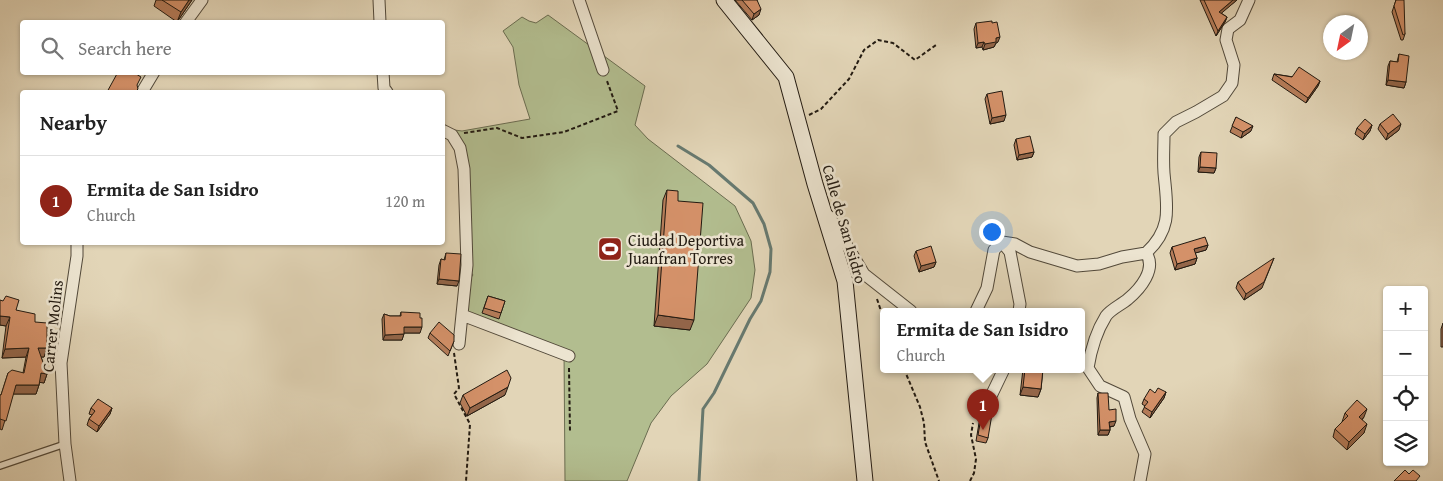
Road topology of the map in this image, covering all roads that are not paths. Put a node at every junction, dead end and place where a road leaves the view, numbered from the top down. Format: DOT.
graph roads {
  1 [pos="202,0"];
  2 [pos="379,0"];
  3 [pos="579,0"];
  4 [pos="724,0"];
  5 [pos="1249,0"];
  6 [pos="187,20"];
  7 [pos="380,20"];
  8 [pos="603,70"];
  9 [pos="152,75"];
  10 [pos="383,75"];
  11 [pos="143,90"];
  12 [pos="386,90"];
  13 [pos="447,133"];
  14 [pos="822,204"];
  15 [pos="1002,242"];
  16 [pos="77,245"];
  17 [pos="1146,253"];
  18 [pos="907,308"];
  19 [pos="977,308"];
  20 [pos="1019,308"];
  21 [pos="462,315"];
  22 [pos="459,344"];
  23 [pos="569,356"];
  24 [pos="1002,373"];
  25 [pos="983,417"];
  26 [pos="65,444"];
  27 [pos="0,466"];
  28 [pos="70,481"];
  29 [pos="865,481"];
  30 [pos="1140,481"];
  1 -- 6 [label="street"];
  2 -- 7 [label="street"];
  3 -- 8 [label="street"];
  4 -- 14 [label="street, Calle de San Isidro"];
  5 -- 17 [label="street"];
  9 -- 11 [label="street"];
  10 -- 12 [label="street"];
  13 -- 21 [label="street"];
  14 -- 18 [label="street"];
  14 -- 29 [label="street, Calle de San Isidro"];
  15 -- 17 [label="street"];
  15 -- 19 [label="street"];
  15 -- 20 [label="street"];
  16 -- 26 [label="street, Carrer Molins"];
  17 -- 30 [label="street"];
  21 -- 22 [label="street"];
  21 -- 23 [label="street"];
  24 -- 25 [label="street"];
  26 -- 27 [label="lane"];
  26 -- 28 [label="street, Carrer Molins"];
}
